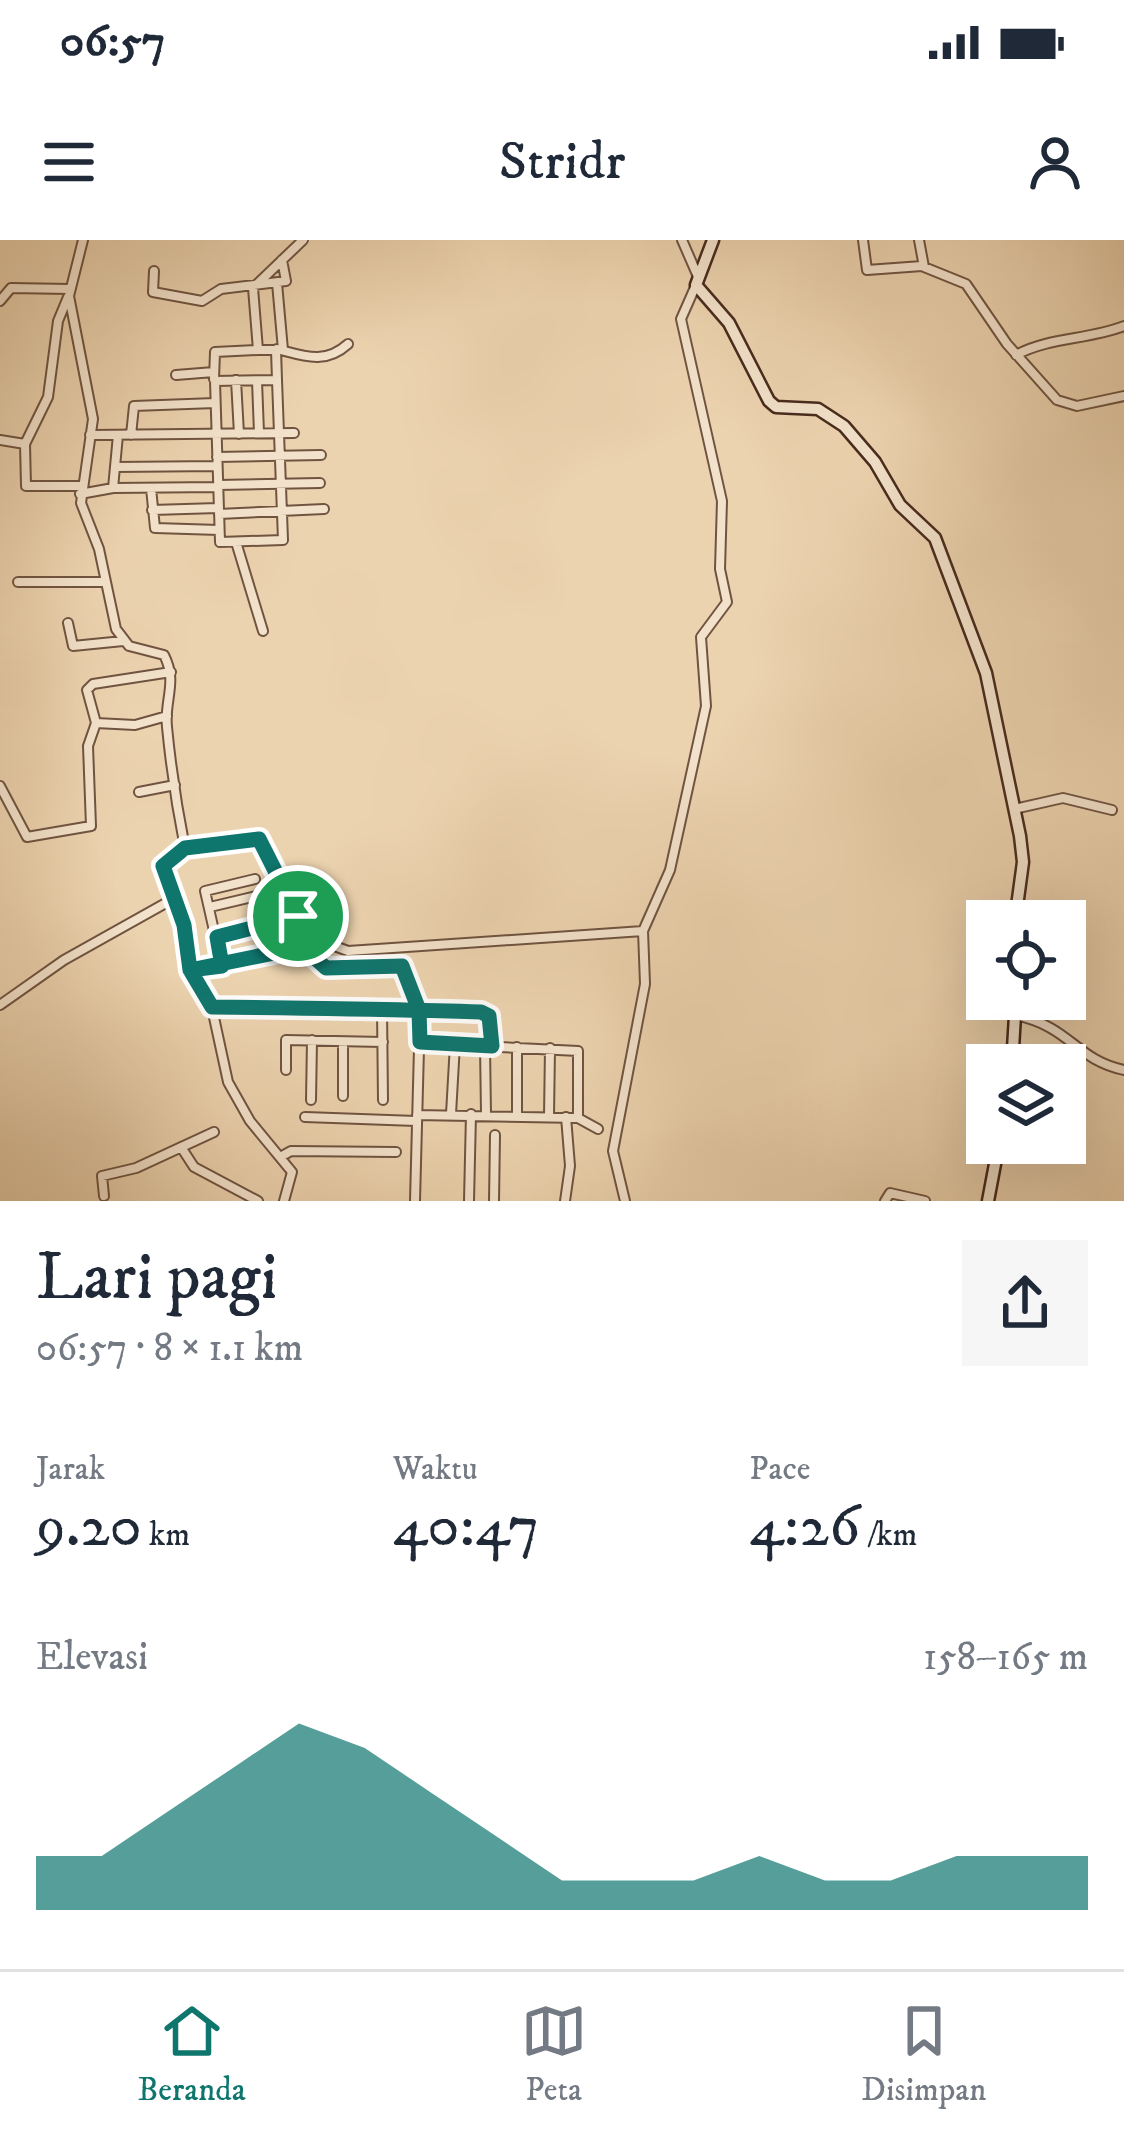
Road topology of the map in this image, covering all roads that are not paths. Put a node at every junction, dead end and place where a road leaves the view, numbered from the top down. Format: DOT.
graph roads {
  1 [pos="83,240"];
  2 [pos="303,240"];
  3 [pos="682,240"];
  4 [pos="713,240"];
  5 [pos="863,240"];
  6 [pos="919,240"];
  7 [pos="282,258"];
  8 [pos="922,266"];
  9 [pos="154,271"];
  10 [pos="697,282"];
  11 [pos="277,283"];
  12 [pos="253,288"];
  13 [pos="69,292"];
  14 [pos="0,302"];
  15 [pos="1124,326"];
  16 [pos="348,344"];
  17 [pos="258,350"];
  18 [pos="279,350"];
  19 [pos="1016,355"];
  20 [pos="176,375"];
  21 [pos="214,376"];
  22 [pos="236,380"];
  23 [pos="277,380"];
  24 [pos="257,381"];
  25 [pos="1124,396"];
  26 [pos="215,404"];
  27 [pos="259,433"];
  28 [pos="280,433"];
  29 [pos="294,433"];
  30 [pos="216,434"];
  31 [pos="239,434"];
  32 [pos="90,435"];
  33 [pos="118,435"];
  34 [pos="131,435"];
  35 [pos="0,440"];
  36 [pos="25,444"];
  37 [pos="321,454"];
  38 [pos="280,457"];
  39 [pos="217,462"];
  40 [pos="115,467"];
  41 [pos="320,483"];
  42 [pos="282,484"];
  43 [pos="218,486"];
  44 [pos="112,488"];
  45 [pos="151,488"];
  46 [pos="80,490"];
  47 [pos="324,509"];
  48 [pos="152,510"];
  49 [pos="219,512"];
  50 [pos="283,512"];
  51 [pos="219,530"];
  52 [pos="236,542"];
  53 [pos="18,582"];
  54 [pos="105,582"];
  55 [pos="68,623"];
  56 [pos="263,631"];
  57 [pos="123,641"];
  58 [pos="171,672"];
  59 [pos="167,716"];
  60 [pos="96,723"];
  61 [pos="175,785"];
  62 [pos="0,786"];
  63 [pos="139,792"];
  64 [pos="1014,809"];
  65 [pos="1112,810"];
  66 [pos="185,848"];
  67 [pos="255,879"];
  68 [pos="261,895"];
  69 [pos="173,899"];
  70 [pos="1018,900"];
  71 [pos="209,908"];
  72 [pos="298,916"];
  73 [pos="643,932"];
  74 [pos="217,937"];
  75 [pos="222,966"];
  76 [pos="190,970"];
  77 [pos="0,1005"];
  78 [pos="212,1007"];
  79 [pos="382,1009"];
  80 [pos="419,1010"];
  81 [pos="1032,1020"];
  82 [pos="312,1040"];
  83 [pos="344,1042"];
  84 [pos="382,1042"];
  85 [pos="420,1042"];
  86 [pos="455,1044"];
  87 [pos="489,1046"];
  88 [pos="518,1047"];
  89 [pos="550,1048"];
  90 [pos="286,1070"];
  91 [pos="1124,1070"];
  92 [pos="343,1096"];
  93 [pos="311,1100"];
  94 [pos="383,1100"];
  95 [pos="452,1114"];
  96 [pos="471,1114"];
  97 [pos="486,1114"];
  98 [pos="517,1115"];
  99 [pos="549,1116"];
  100 [pos="304,1117"];
  101 [pos="566,1117"];
  102 [pos="417,1118"];
  103 [pos="578,1118"];
  104 [pos="598,1129"];
  105 [pos="214,1132"];
  106 [pos="495,1135"];
  107 [pos="181,1147"];
  108 [pos="396,1152"];
  109 [pos="282,1156"];
  110 [pos="995,1164"];
  111 [pos="104,1196"];
  112 [pos="258,1201"];
  113 [pos="284,1201"];
  114 [pos="415,1201"];
  115 [pos="469,1201"];
  116 [pos="494,1201"];
  117 [pos="568,1201"];
  118 [pos="625,1201"];
  119 [pos="885,1201"];
  120 [pos="925,1201"];
  121 [pos="988,1201"];
  1 -- 13 [label="street"];
  2 -- 7 [label="street"];
  3 -- 10 [label="street"];
  4 -- 10 [label="street"];
  5 -- 8 [label="street"];
  6 -- 8 [label="street"];
  7 -- 11 [label="street"];
  7 -- 12 [label="street"];
  8 -- 19 [label="street"];
  9 -- 12 [label="street"];
  10 -- 64 [label="street"];
  10 -- 73 [label="street"];
  11 -- 12 [label="street"];
  11 -- 18 [label="street"];
  12 -- 17 [label="street"];
  13 -- 14 [label="street"];
  13 -- 32 [label="street"];
  13 -- 36 [label="street"];
  15 -- 19 [label="street"];
  16 -- 18 [label="street"];
  17 -- 18 [label="street"];
  17 -- 21 [label="street"];
  18 -- 23 [label="street"];
  19 -- 25 [label="street"];
  20 -- 21 [label="street"];
  21 -- 22 [label="street"];
  21 -- 26 [label="street"];
  22 -- 24 [label="street"];
  22 -- 31 [label="street"];
  23 -- 24 [label="street"];
  23 -- 28 [label="street"];
  24 -- 27 [label="street"];
  26 -- 30 [label="street"];
  26 -- 34 [label="street"];
  27 -- 28 [label="street"];
  27 -- 31 [label="street"];
  28 -- 29 [label="street"];
  28 -- 38 [label="street"];
  30 -- 31 [label="street"];
  30 -- 34 [label="street"];
  30 -- 39 [label="street"];
  32 -- 33 [label="street"];
  32 -- 46 [label="street"];
  33 -- 34 [label="street"];
  33 -- 40 [label="street"];
  35 -- 36 [label="street"];
  36 -- 46 [label="street"];
  37 -- 38 [label="street"];
  38 -- 39 [label="street"];
  38 -- 42 [label="street"];
  39 -- 40 [label="street"];
  39 -- 43 [label="street"];
  40 -- 44 [label="street"];
  41 -- 42 [label="street"];
  42 -- 43 [label="street"];
  42 -- 50 [label="street"];
  43 -- 45 [label="street"];
  43 -- 49 [label="street"];
  44 -- 45 [label="street"];
  44 -- 46 [label="street"];
  45 -- 48 [label="street"];
  46 -- 54 [label="street"];
  47 -- 50 [label="street"];
  48 -- 49 [label="street"];
  48 -- 51 [label="street"];
  49 -- 50 [label="street"];
  49 -- 51 [label="street"];
  50 -- 52 [label="street"];
  51 -- 52 [label="street"];
  52 -- 56 [label="street"];
  53 -- 54 [label="street"];
  54 -- 57 [label="street"];
  55 -- 57 [label="street"];
  57 -- 58 [label="street"];
  58 -- 59 [label="street"];
  58 -- 60 [label="street"];
  59 -- 60 [label="street"];
  59 -- 61 [label="street"];
  60 -- 62 [label="street"];
  61 -- 63 [label="street"];
  61 -- 66 [label="street"];
  64 -- 65 [label="street"];
  64 -- 70 [label="street"];
  66 -- 69 [label="street"];
  66 -- 72 [label="street"];
  67 -- 71 [label="street"];
  68 -- 71 [label="street"];
  69 -- 76 [label="street"];
  69 -- 77 [label="street"];
  71 -- 74 [label="street"];
  72 -- 73 [label="street"];
  72 -- 74 [label="street"];
  73 -- 118 [label="street"];
  74 -- 75 [label="street"];
  75 -- 76 [label="street"];
  75 -- 80 [label="street"];
  76 -- 78 [label="street"];
  78 -- 79 [label="street"];
  78 -- 109 [label="street"];
  79 -- 80 [label="street"];
  79 -- 84 [label="street"];
  80 -- 85 [label="street"];
  80 -- 87 [label="street"];
  81 -- 91 [label="street"];
  82 -- 83 [label="street"];
  82 -- 90 [label="street"];
  82 -- 93 [label="street"];
  83 -- 84 [label="street"];
  83 -- 92 [label="street"];
  84 -- 94 [label="street"];
  85 -- 86 [label="street"];
  85 -- 102 [label="street"];
  86 -- 87 [label="street"];
  86 -- 95 [label="street"];
  87 -- 88 [label="street"];
  87 -- 97 [label="street"];
  88 -- 89 [label="street"];
  88 -- 98 [label="street"];
  89 -- 99 [label="street"];
  89 -- 103 [label="street"];
  95 -- 96 [label="street"];
  95 -- 102 [label="street"];
  96 -- 97 [label="street"];
  96 -- 115 [label="street"];
  97 -- 98 [label="street"];
  98 -- 99 [label="street"];
  99 -- 101 [label="street"];
  100 -- 102 [label="street"];
  101 -- 103 [label="street"];
  101 -- 117 [label="street"];
  102 -- 114 [label="street"];
  103 -- 104 [label="street"];
  105 -- 107 [label="street"];
  106 -- 116 [label="street"];
  107 -- 111 [label="street"];
  107 -- 112 [label="street"];
  108 -- 109 [label="street"];
  109 -- 113 [label="street"];
  110 -- 121 [label="street"];
  119 -- 120 [label="street"];
}
